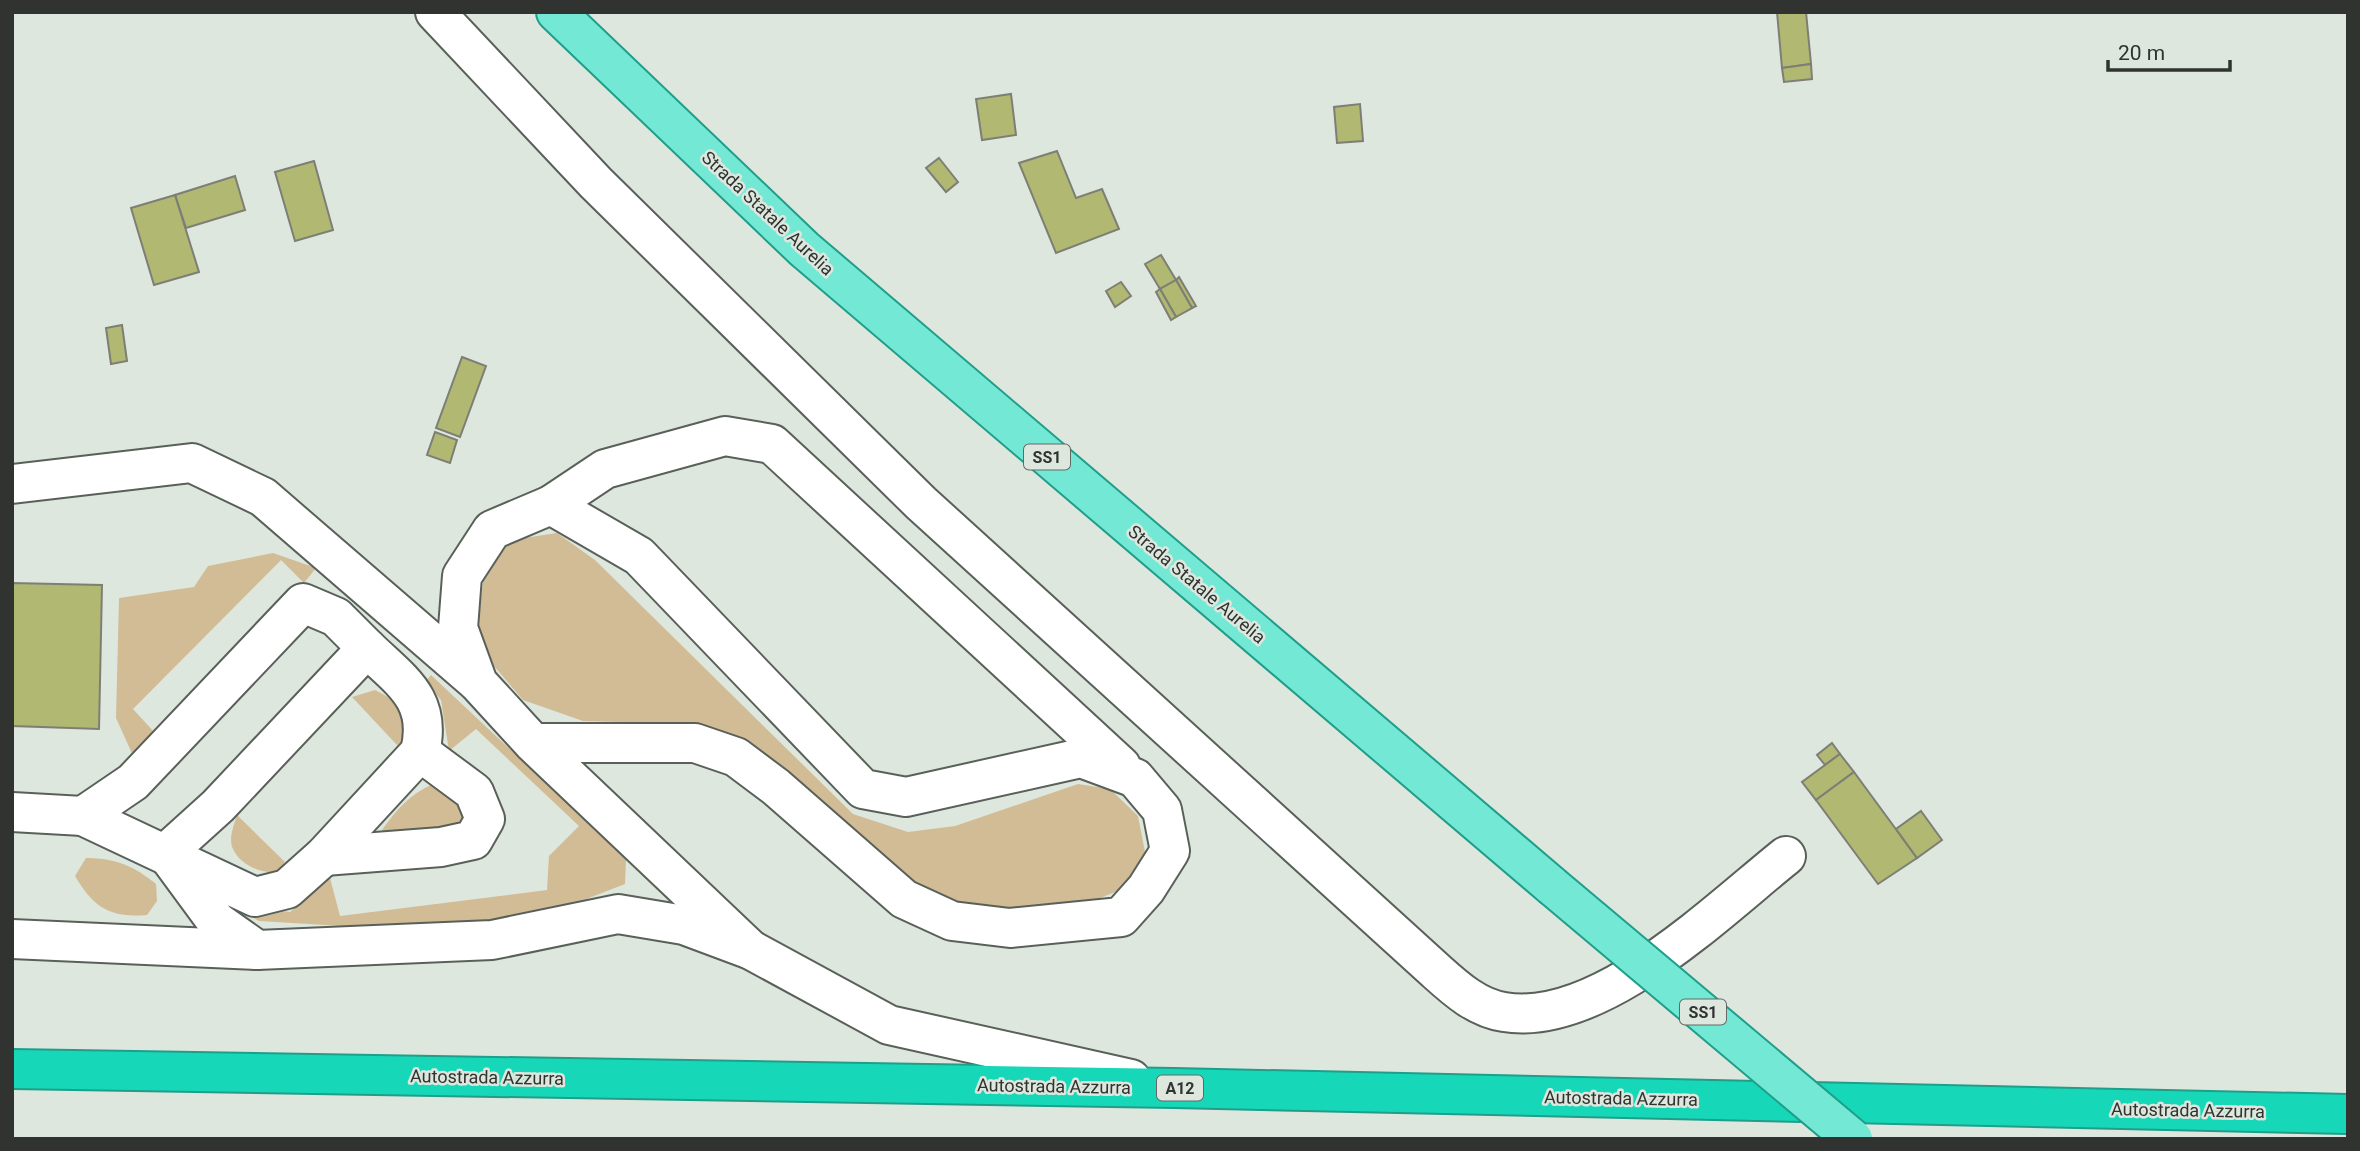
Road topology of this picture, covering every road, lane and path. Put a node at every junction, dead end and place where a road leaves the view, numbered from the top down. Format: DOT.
graph roads {
  1 [pos="435,12"];
  2 [pos="556,12"];
  3 [pos="12,484"];
  4 [pos="551,505"];
  5 [pos="366,648"];
  6 [pos="478,683"];
  7 [pos="533,743"];
  8 [pos="420,752"];
  9 [pos="1135,779"];
  10 [pos="12,812"];
  11 [pos="83,816"];
  12 [pos="166,853"];
  13 [pos="324,856"];
  14 [pos="1786,856"];
  15 [pos="12,939"];
  16 [pos="257,950"];
  17 [pos="751,950"];
  18 [pos="12,1069"];
  19 [pos="1174,1088"];
  20 [pos="2348,1114"];
  21 [pos="1853,1139"];
  1 -- 14 [label="lane"];
  2 -- 21 [label="main road, Strada Statale Aurelia / SS1, bridge"];
  3 -- 6 [label="lane"];
  4 -- 6 [label="lane"];
  4 -- 9 [label="lane"];
  4 -- 9 [label="lane"];
  5 -- 8 [label="lane"];
  5 -- 11 [label="lane"];
  5 -- 12 [label="lane"];
  6 -- 7 [label="lane"];
  7 -- 9 [label="lane"];
  7 -- 17 [label="lane"];
  8 -- 13 [label="lane"];
  8 -- 13 [label="lane"];
  10 -- 11 [label="lane"];
  11 -- 12 [label="lane"];
  12 -- 13 [label="lane"];
  12 -- 16 [label="lane"];
  15 -- 16 [label="lane"];
  16 -- 17 [label="lane"];
  17 -- 19 [label="lane"];
  18 -- 19 [label="highway, Autostrada Azzurra / A12"];
  19 -- 20 [label="highway, Autostrada Azzurra / A12"];
}
